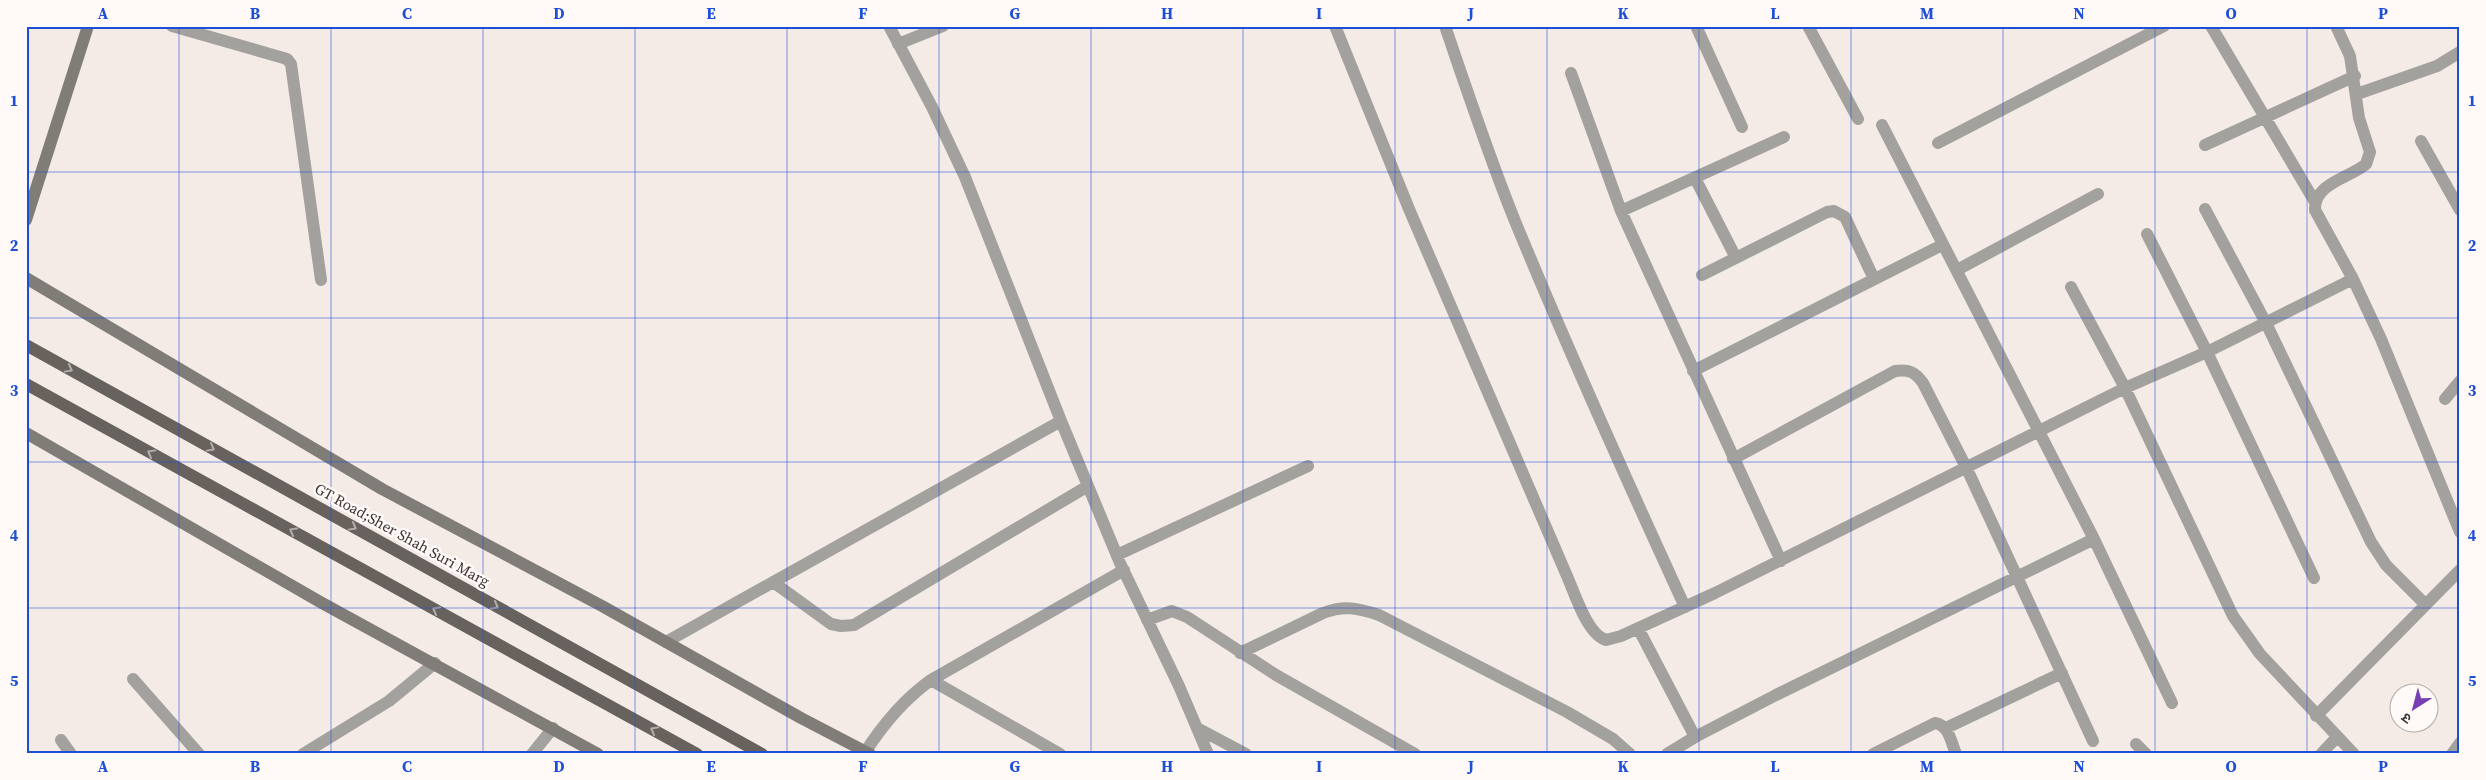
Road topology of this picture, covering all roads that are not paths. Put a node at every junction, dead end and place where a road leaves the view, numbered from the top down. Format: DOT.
graph roads {
  1 [pos="88,26"];
  2 [pos="172,26"];
  3 [pos="889,26"];
  4 [pos="943,26"];
  5 [pos="1335,26"];
  6 [pos="1445,26"];
  7 [pos="1696,26"];
  8 [pos="1808,26"];
  9 [pos="2164,26"];
  10 [pos="2211,26"];
  11 [pos="2336,26"];
  12 [pos="898,44"];
  13 [pos="2460,52"];
  14 [pos="1571,74"];
  15 [pos="2354,76"];
  16 [pos="2357,94"];
  17 [pos="2264,116"];
  18 [pos="1858,120"];
  19 [pos="1882,125"];
  20 [pos="1742,127"];
  21 [pos="1784,138"];
  22 [pos="2421,141"];
  23 [pos="1938,143"];
  24 [pos="2205,145"];
  25 [pos="1694,178"];
  26 [pos="2098,194"];
  27 [pos="2315,202"];
  28 [pos="2205,209"];
  29 [pos="2460,210"];
  30 [pos="1621,211"];
  31 [pos="26,220"];
  32 [pos="2147,234"];
  33 [pos="1942,245"];
  34 [pos="1736,258"];
  35 [pos="1957,270"];
  36 [pos="1702,275"];
  37 [pos="26,278"];
  38 [pos="1874,279"];
  39 [pos="2353,279"];
  40 [pos="321,280"];
  41 [pos="2071,287"];
  42 [pos="2266,323"];
  43 [pos="26,345"];
  44 [pos="2207,352"];
  45 [pos="1692,371"];
  46 [pos="2460,381"];
  47 [pos="26,384"];
  48 [pos="2125,388"];
  49 [pos="2445,399"];
  50 [pos="1061,421"];
  51 [pos="2039,431"];
  52 [pos="26,433"];
  53 [pos="1733,459"];
  54 [pos="1308,466"];
  55 [pos="1967,469"];
  56 [pos="1088,486"];
  57 [pos="2460,532"];
  58 [pos="2094,539"];
  59 [pos="1117,555"];
  60 [pos="1780,561"];
  61 [pos="1124,570"];
  62 [pos="2460,570"];
  63 [pos="2018,576"];
  64 [pos="2314,578"];
  65 [pos="773,582"];
  66 [pos="2425,604"];
  67 [pos="1685,607"];
  68 [pos="1147,620"];
  69 [pos="1638,628"];
  70 [pos="666,642"];
  71 [pos="1240,653"];
  72 [pos="435,663"];
  73 [pos="2062,673"];
  74 [pos="133,679"];
  75 [pos="931,680"];
  76 [pos="2172,703"];
  77 [pos="2316,716"];
  78 [pos="553,728"];
  79 [pos="1197,728"];
  80 [pos="1946,728"];
  81 [pos="1695,736"];
  82 [pos="2337,737"];
  83 [pos="61,740"];
  84 [pos="2093,742"];
  85 [pos="2460,743"];
  86 [pos="2136,744"];
  87 [pos="867,753"];
  88 [pos="71,754"];
  89 [pos="199,754"];
  90 [pos="303,754"];
  91 [pos="532,754"];
  92 [pos="598,754"];
  93 [pos="697,754"];
  94 [pos="762,754"];
  95 [pos="1060,754"];
  96 [pos="1208,754"];
  97 [pos="1246,754"];
  98 [pos="1415,754"];
  99 [pos="1630,754"];
  100 [pos="1668,754"];
  101 [pos="1873,754"];
  102 [pos="1956,754"];
  103 [pos="2146,754"];
  104 [pos="2321,754"];
  105 [pos="2354,754"];
  106 [pos="2452,754"];
  1 -- 31 [label="main road"];
  2 -- 40 [label="street"];
  3 -- 12 [label="street"];
  4 -- 12 [label="street"];
  5 -- 69 [label="street"];
  6 -- 67 [label="street"];
  7 -- 20 [label="street"];
  8 -- 18 [label="street"];
  9 -- 23 [label="street"];
  10 -- 17 [label="street"];
  11 -- 15 [label="street"];
  12 -- 50 [label="street"];
  13 -- 16 [label="street"];
  14 -- 30 [label="street"];
  15 -- 16 [label="street"];
  15 -- 17 [label="street"];
  16 -- 27 [label="street"];
  17 -- 24 [label="street"];
  17 -- 27 [label="street"];
  19 -- 33 [label="street"];
  21 -- 25 [label="street"];
  22 -- 29 [label="street"];
  25 -- 30 [label="street"];
  25 -- 34 [label="street"];
  26 -- 35 [label="street"];
  27 -- 39 [label="street"];
  28 -- 42 [label="street"];
  30 -- 45 [label="street"];
  32 -- 44 [label="street"];
  33 -- 35 [label="street"];
  33 -- 38 [label="street"];
  34 -- 36 [label="street"];
  34 -- 38 [label="street"];
  35 -- 51 [label="street"];
  37 -- 70 [label="main road"];
  38 -- 45 [label="street"];
  39 -- 42 [label="street"];
  39 -- 57 [label="street"];
  41 -- 48 [label="street"];
  42 -- 44 [label="street"];
  42 -- 66 [label="street"];
  43 -- 94 [label="main road, GT Road;Sher Shah Suri Marg, one-way"];
  44 -- 48 [label="street"];
  44 -- 64 [label="street"];
  45 -- 53 [label="street"];
  46 -- 49 [label="street"];
  93 -- 47 [label="main road, one-way"];
  48 -- 51 [label="street"];
  48 -- 77 [label="street"];
  50 -- 56 [label="street"];
  50 -- 65 [label="street"];
  51 -- 55 [label="street"];
  51 -- 58 [label="street"];
  52 -- 72 [label="main road"];
  53 -- 55 [label="street"];
  53 -- 60 [label="street"];
  54 -- 59 [label="street"];
  55 -- 60 [label="street"];
  55 -- 63 [label="street"];
  56 -- 59 [label="street"];
  56 -- 65 [label="street"];
  58 -- 63 [label="street"];
  58 -- 76 [label="street"];
  59 -- 61 [label="street"];
  60 -- 67 [label="street"];
  61 -- 68 [label="street"];
  61 -- 75 [label="street"];
  62 -- 66 [label="street"];
  63 -- 73 [label="street"];
  63 -- 81 [label="street"];
  65 -- 70 [label="street"];
  66 -- 77 [label="street"];
  67 -- 69 [label="street"];
  68 -- 71 [label="street"];
  68 -- 79 [label="street"];
  69 -- 81 [label="street"];
  70 -- 87 [label="main road"];
  71 -- 98 [label="street"];
  71 -- 99 [label="street"];
  72 -- 78 [label="main road"];
  72 -- 90 [label="street"];
  73 -- 80 [label="street"];
  73 -- 84 [label="street"];
  74 -- 89 [label="street"];
  75 -- 87 [label="street"];
  75 -- 95 [label="street"];
  77 -- 82 [label="street"];
  78 -- 91 [label="street"];
  78 -- 92 [label="main road"];
  79 -- 96 [label="street"];
  79 -- 97 [label="street"];
  80 -- 101 [label="street"];
  80 -- 102 [label="street"];
  81 -- 100 [label="street"];
  82 -- 104 [label="street"];
  82 -- 105 [label="street"];
  83 -- 88 [label="street"];
  85 -- 106 [label="street"];
  86 -- 103 [label="street"];
}
